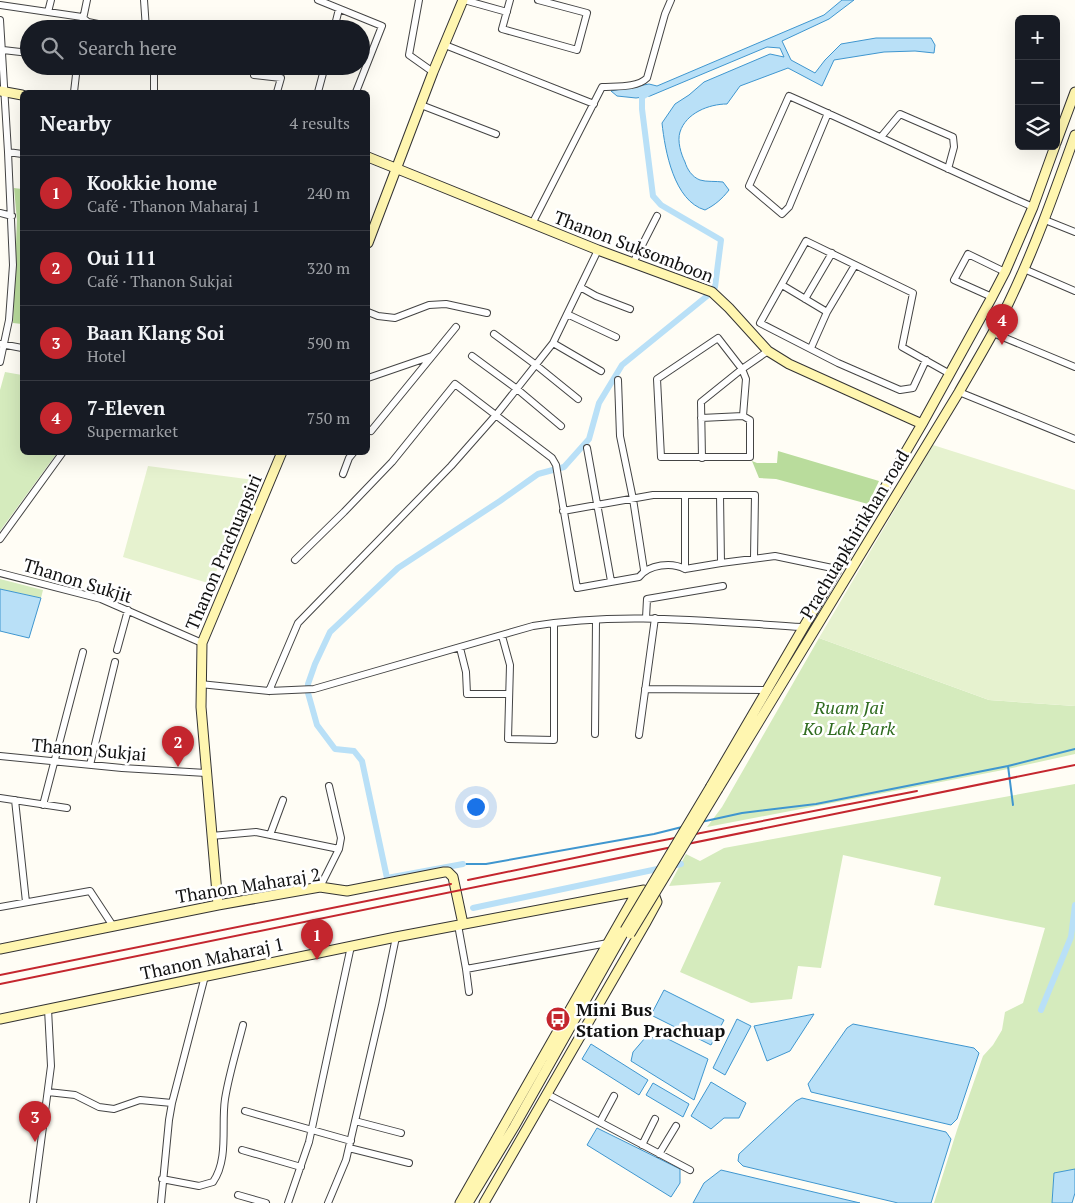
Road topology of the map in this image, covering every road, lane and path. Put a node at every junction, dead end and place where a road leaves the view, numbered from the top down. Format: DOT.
graph roads {
  1 [pos="51,0"];
  2 [pos="87,0"];
  3 [pos="144,0"];
  4 [pos="318,0"];
  5 [pos="418,0"];
  6 [pos="464,0"];
  7 [pos="510,0"];
  8 [pos="538,0"];
  9 [pos="671,0"];
  10 [pos="0,4"];
  11 [pos="339,9"];
  12 [pos="48,12"];
  13 [pos="507,12"];
  14 [pos="82,17"];
  15 [pos="0,20"];
  16 [pos="82,20"];
  17 [pos="86,20"];
  18 [pos="145,20"];
  19 [pos="336,20"];
  20 [pos="367,20"];
  21 [pos="370,21"];
  22 [pos="445,46"];
  23 [pos="3,50"];
  24 [pos="20,52"];
  25 [pos="370,56"];
  26 [pos="433,72"];
  27 [pos="76,75"];
  28 [pos="154,75"];
  29 [pos="254,75"];
  30 [pos="323,75"];
  31 [pos="363,75"];
  32 [pos="74,90"];
  33 [pos="154,90"];
  34 [pos="278,90"];
  35 [pos="319,90"];
  36 [pos="357,90"];
  37 [pos="3,92"];
  38 [pos="1075,92"];
  39 [pos="20,95"];
  40 [pos="594,104"];
  41 [pos="421,105"];
  42 [pos="828,113"];
  43 [pos="496,134"];
  44 [pos="1060,134"];
  45 [pos="1075,135"];
  46 [pos="881,137"];
  47 [pos="1054,150"];
  48 [pos="8,152"];
  49 [pos="20,154"];
  50 [pos="370,158"];
  51 [pos="948,169"];
  52 [pos="396,170"];
  53 [pos="1033,207"];
  54 [pos="0,213"];
  55 [pos="12,216"];
  56 [pos="657,216"];
  57 [pos="1045,220"];
  58 [pos="532,224"];
  59 [pos="1075,232"];
  60 [pos="370,238"];
  61 [pos="598,250"];
  62 [pos="832,253"];
  63 [pos="633,263"];
  64 [pos="855,265"];
  65 [pos="1024,269"];
  66 [pos="1005,272"];
  67 [pos="782,285"];
  68 [pos="580,287"];
  69 [pos="1075,291"];
  70 [pos="992,297"];
  71 [pos="805,299"];
  72 [pos="630,309"];
  73 [pos="827,312"];
  74 [pos="370,313"];
  75 [pos="486,313"];
  76 [pos="567,314"];
  77 [pos="456,327"];
  78 [pos="993,333"];
  79 [pos="494,334"];
  80 [pos="616,337"];
  81 [pos="553,343"];
  82 [pos="2,344"];
  83 [pos="20,348"];
  84 [pos="811,348"];
  85 [pos="768,352"];
  86 [pos="433,355"];
  87 [pos="472,356"];
  88 [pos="926,360"];
  89 [pos="0,362"];
  90 [pos="536,365"];
  91 [pos="1075,367"];
  92 [pos="742,369"];
  93 [pos="602,371"];
  94 [pos="950,374"];
  95 [pos="370,377"];
  96 [pos="618,380"];
  97 [pos="517,389"];
  98 [pos="959,392"];
  99 [pos="578,399"];
  100 [pos="496,415"];
  101 [pos="742,416"];
  102 [pos="702,418"];
  103 [pos="922,424"];
  104 [pos="561,426"];
  105 [pos="370,431"];
  106 [pos="1075,439"];
  107 [pos="587,448"];
  108 [pos="61,455"];
  109 [pos="281,455"];
  110 [pos="352,455"];
  111 [pos="702,458"];
  112 [pos="343,474"];
  113 [pos="720,495"];
  114 [pos="685,496"];
  115 [pos="633,499"];
  116 [pos="598,505"];
  117 [pos="563,511"];
  118 [pos="0,538"];
  119 [pos="754,558"];
  120 [pos="295,560"];
  121 [pos="721,563"];
  122 [pos="838,568"];
  123 [pos="685,569"];
  124 [pos="644,570"];
  125 [pos="0,573"];
  126 [pos="611,581"];
  127 [pos="724,586"];
  128 [pos="128,610"];
  129 [pos="646,618"];
  130 [pos="655,618"];
  131 [pos="596,620"];
  132 [pos="554,623"];
  133 [pos="803,627"];
  134 [pos="502,636"];
  135 [pos="202,642"];
  136 [pos="460,648"];
  137 [pos="117,650"];
  138 [pos="83,652"];
  139 [pos="115,662"];
  140 [pos="200,684"];
  141 [pos="645,689"];
  142 [pos="766,690"];
  143 [pos="269,691"];
  144 [pos="509,694"];
  145 [pos="594,734"];
  146 [pos="639,735"];
  147 [pos="0,756"];
  148 [pos="54,761"];
  149 [pos="90,764"];
  150 [pos="206,773"];
  151 [pos="329,786"];
  152 [pos="714,788"];
  153 [pos="0,798"];
  154 [pos="14,800"];
  155 [pos="283,800"];
  156 [pos="43,805"];
  157 [pos="67,808"];
  158 [pos="270,835"];
  159 [pos="211,836"];
  160 [pos="339,849"];
  161 [pos="320,887"];
  162 [pos="637,892"];
  163 [pos="26,902"];
  164 [pos="218,905"];
  165 [pos="0,907"];
  166 [pos="461,924"];
  167 [pos="113,926"];
  168 [pos="628,932"];
  169 [pos="396,937"];
  170 [pos="608,943"];
  171 [pos="351,946"];
  172 [pos="0,949"];
  173 [pos="466,969"];
  174 [pos="205,976"];
  175 [pos="469,992"];
  176 [pos="48,1009"];
  177 [pos="0,1019"];
  178 [pos="243,1024"];
  179 [pos="48,1092"];
  180 [pos="547,1094"];
  181 [pos="614,1096"];
  182 [pos="172,1103"];
  183 [pos="245,1111"];
  184 [pos="655,1119"];
  185 [pos="355,1121"];
  186 [pos="600,1122"];
  187 [pos="676,1126"];
  188 [pos="312,1130"];
  189 [pos="401,1133"];
  190 [pos="350,1145"];
  191 [pos="642,1145"];
  192 [pos="242,1150"];
  193 [pos="658,1154"];
  194 [pos="408,1163"];
  195 [pos="301,1168"];
  196 [pos="690,1170"];
  197 [pos="162,1179"];
  198 [pos="238,1195"];
  199 [pos="33,1203"];
  200 [pos="161,1203"];
  201 [pos="266,1203"];
  202 [pos="288,1203"];
  203 [pos="328,1203"];
  204 [pos="460,1203"];
  205 [pos="468,1203"];
  206 [pos="479,1203"];
  207 [pos="484,1203"];
  1 -- 12 [label="street"];
  2 -- 14 [label="street"];
  3 -- 18 [label="street"];
  4 -- 11 [label="street"];
  5 -- 26 [label="street"];
  6 -- 13 [label="street"];
  6 -- 22 [label="main road"];
  7 -- 13 [label="street"];
  8 -- 13 [label="street"];
  9 -- 40 [label="street"];
  10 -- 12 [label="street"];
  11 -- 19 [label="street"];
  11 -- 20 [label="street"];
  12 -- 14 [label="street"];
  14 -- 16 [label="street"];
  14 -- 17 [label="street"];
  15 -- 23 [label="street"];
  21 -- 25 [label="street"];
  22 -- 26 [label="main road"];
  22 -- 40 [label="street"];
  23 -- 24 [label="street"];
  23 -- 37 [label="street"];
  26 -- 41 [label="main road"];
  27 -- 32 [label="street"];
  28 -- 33 [label="street"];
  29 -- 34 [label="street"];
  30 -- 35 [label="street"];
  31 -- 36 [label="street"];
  37 -- 39 [label="main road"];
  37 -- 48 [label="street"];
  38 -- 44 [label="main road, Prachuapkhirikhan road"];
  40 -- 58 [label="street"];
  41 -- 43 [label="street"];
  41 -- 52 [label="main road"];
  42 -- 42 [label="street"];
  42 -- 46 [label="street"];
  45 -- 57 [label="main road, Prachuapkhirikhan road"];
  46 -- 51 [label="street"];
  46 -- 51 [label="street"];
  47 -- 53 [label="main road, Prachuapkhirikhan road"];
  48 -- 49 [label="street"];
  48 -- 55 [label="street"];
  50 -- 52 [label="main road, Thanon Suksomboon"];
  51 -- 53 [label="street"];
  52 -- 58 [label="main road, Thanon Suksomboon"];
  52 -- 60 [label="main road"];
  53 -- 66 [label="main road, Prachuapkhirikhan road"];
  54 -- 55 [label="street"];
  55 -- 82 [label="street"];
  56 -- 63 [label="street"];
  57 -- 59 [label="street"];
  57 -- 65 [label="main road, Prachuapkhirikhan road"];
  58 -- 61 [label="main road, Thanon Suksomboon"];
  61 -- 63 [label="main road, Thanon Suksomboon"];
  61 -- 68 [label="street"];
  62 -- 64 [label="street"];
  62 -- 67 [label="street"];
  62 -- 71 [label="street"];
  63 -- 85 [label="main road, Thanon Suksomboon"];
  64 -- 73 [label="street"];
  64 -- 88 [label="street"];
  65 -- 69 [label="street"];
  65 -- 78 [label="main road, Prachuapkhirikhan road"];
  66 -- 70 [label="main road, Prachuapkhirikhan road"];
  66 -- 70 [label="street"];
  67 -- 71 [label="street"];
  67 -- 84 [label="street"];
  68 -- 72 [label="street"];
  68 -- 76 [label="street"];
  70 -- 94 [label="main road, Prachuapkhirikhan road"];
  71 -- 73 [label="street"];
  73 -- 84 [label="street"];
  74 -- 75 [label="street"];
  76 -- 80 [label="street"];
  76 -- 81 [label="street"];
  77 -- 86 [label="street"];
  78 -- 91 [label="street"];
  78 -- 98 [label="main road, Prachuapkhirikhan road"];
  79 -- 90 [label="street"];
  81 -- 90 [label="street"];
  81 -- 93 [label="street"];
  82 -- 83 [label="street"];
  82 -- 89 [label="street"];
  84 -- 88 [label="street"];
  85 -- 92 [label="street"];
  85 -- 103 [label="main road, Thanon Suksomboon"];
  86 -- 95 [label="street"];
  86 -- 105 [label="street"];
  87 -- 97 [label="street"];
  88 -- 94 [label="street"];
  90 -- 97 [label="street"];
  90 -- 99 [label="street"];
  92 -- 101 [label="street"];
  92 -- 102 [label="street"];
  92 -- 111 [label="street"];
  94 -- 103 [label="main road, Prachuapkhirikhan road"];
  96 -- 115 [label="street"];
  97 -- 100 [label="street"];
  97 -- 104 [label="street"];
  98 -- 106 [label="street"];
  98 -- 152 [label="main road, Prachuapkhirikhan road"];
  100 -- 117 [label="street"];
  100 -- 120 [label="street"];
  100 -- 143 [label="street"];
  101 -- 102 [label="street"];
  101 -- 111 [label="street"];
  102 -- 111 [label="street"];
  103 -- 122 [label="main road, Prachuapkhirikhan road"];
  107 -- 116 [label="street"];
  108 -- 118 [label="street"];
  109 -- 135 [label="main road, Thanon Prachuapsiri"];
  110 -- 112 [label="street"];
  113 -- 114 [label="street"];
  113 -- 119 [label="street"];
  113 -- 121 [label="street"];
  114 -- 115 [label="street"];
  114 -- 123 [label="street"];
  115 -- 116 [label="street"];
  115 -- 124 [label="street"];
  116 -- 117 [label="street"];
  116 -- 126 [label="street"];
  117 -- 126 [label="street"];
  119 -- 121 [label="street"];
  119 -- 122 [label="street"];
  121 -- 123 [label="street"];
  122 -- 133 [label="main road, Prachuapkhirikhan road"];
  123 -- 124 [label="street"];
  124 -- 126 [label="street"];
  125 -- 128 [label="street, Thanon Sukjit"];
  127 -- 129 [label="street"];
  128 -- 135 [label="street, Thanon Sukjit"];
  128 -- 137 [label="street"];
  129 -- 130 [label="street"];
  129 -- 131 [label="street"];
  130 -- 133 [label="street"];
  130 -- 141 [label="street"];
  131 -- 132 [label="street"];
  131 -- 145 [label="street"];
  132 -- 134 [label="street"];
  132 -- 144 [label="street"];
  133 -- 142 [label="main road, Prachuapkhirikhan road"];
  134 -- 136 [label="street"];
  134 -- 144 [label="street"];
  135 -- 140 [label="main road, Thanon Prachuapsiri"];
  136 -- 143 [label="street"];
  136 -- 144 [label="street"];
  138 -- 148 [label="street"];
  139 -- 149 [label="street"];
  140 -- 143 [label="street"];
  140 -- 150 [label="main road, Thanon Prachuapsiri"];
  141 -- 142 [label="street"];
  141 -- 146 [label="street"];
  142 -- 152 [label="main road, Prachuapkhirikhan road"];
  147 -- 148 [label="street, Thanon Sukjai"];
  148 -- 149 [label="street, Thanon Sukjai"];
  148 -- 156 [label="street"];
  149 -- 150 [label="street, Thanon Sukjai"];
  150 -- 159 [label="main road, Thanon Prachuapsiri"];
  151 -- 160 [label="street"];
  152 -- 168 [label="main road, Prachuapkhirikhan road, bridge"];
  153 -- 154 [label="street"];
  154 -- 156 [label="street"];
  154 -- 163 [label="street"];
  155 -- 158 [label="street"];
  156 -- 157 [label="street"];
  158 -- 159 [label="street"];
  158 -- 160 [label="street"];
  159 -- 164 [label="main road, Thanon Prachuapsiri"];
  160 -- 161 [label="street"];
  161 -- 164 [label="main road, Thanon Maharaj 2"];
  161 -- 166 [label="main road, Thanon Maharaj 2"];
  162 -- 166 [label="main road, Thanon Maharaj 1"];
  162 -- 170 [label="main road"];
  162 -- 180 [label="main road"];
  163 -- 165 [label="street"];
  163 -- 167 [label="street"];
  164 -- 167 [label="main road, Thanon Maharaj 2"];
  166 -- 169 [label="main road, Thanon Maharaj 1"];
  166 -- 173 [label="street"];
  167 -- 172 [label="main road, Thanon Maharaj 2"];
  168 -- 205 [label="main road"];
  168 -- 206 [label="main road"];
  169 -- 171 [label="main road, Thanon Maharaj 1"];
  169 -- 185 [label="street"];
  170 -- 173 [label="street"];
  170 -- 204 [label="main road"];
  171 -- 174 [label="main road, Thanon Maharaj 1"];
  171 -- 188 [label="street"];
  173 -- 175 [label="street"];
  174 -- 176 [label="main road, Thanon Maharaj 1"];
  174 -- 182 [label="street"];
  176 -- 177 [label="main road, Thanon Maharaj 1"];
  176 -- 179 [label="street"];
  178 -- 197 [label="street"];
  179 -- 182 [label="street"];
  179 -- 199 [label="street"];
  180 -- 186 [label="street"];
  180 -- 207 [label="main road"];
  181 -- 186 [label="street"];
  182 -- 197 [label="street"];
  183 -- 188 [label="street"];
  184 -- 191 [label="street"];
  185 -- 189 [label="street"];
  185 -- 190 [label="street"];
  186 -- 191 [label="street"];
  187 -- 193 [label="street"];
  188 -- 190 [label="street"];
  188 -- 195 [label="street"];
  190 -- 194 [label="street"];
  190 -- 203 [label="street"];
  191 -- 193 [label="street"];
  192 -- 195 [label="street"];
  193 -- 196 [label="street"];
  195 -- 202 [label="street"];
  197 -- 200 [label="street"];
  198 -- 201 [label="street"];
}
